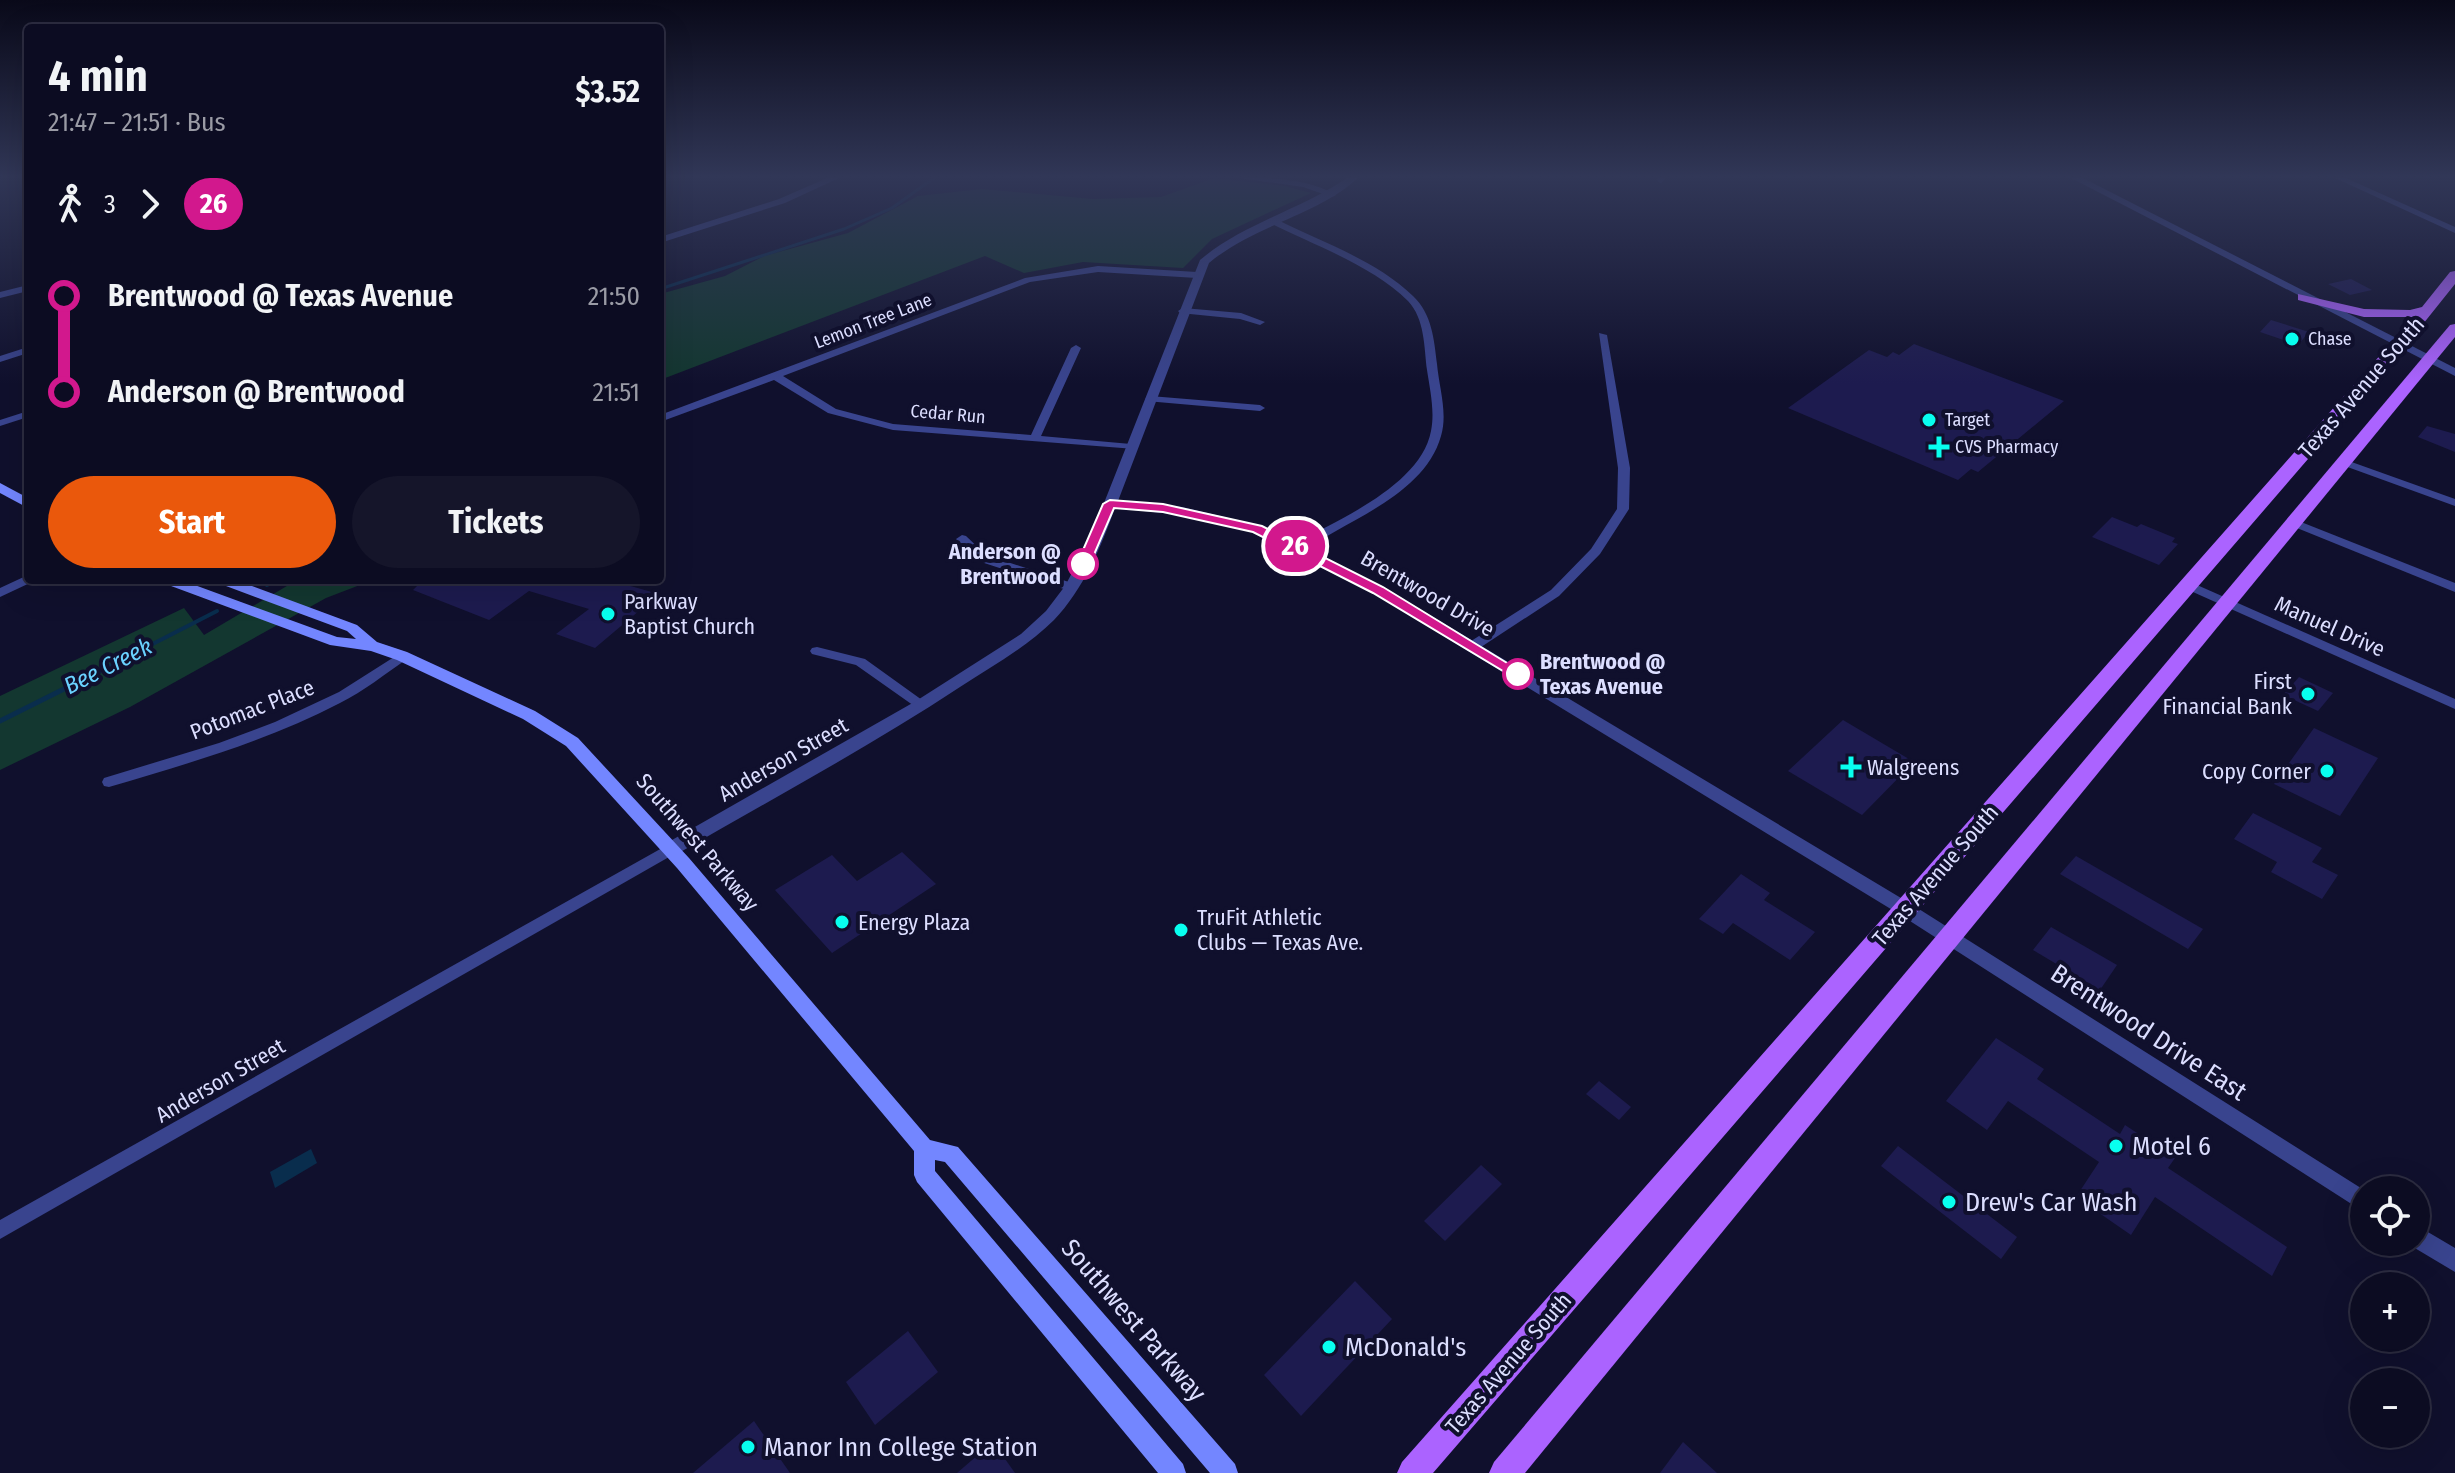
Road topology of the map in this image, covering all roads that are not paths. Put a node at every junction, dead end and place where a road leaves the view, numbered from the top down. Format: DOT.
graph roads {
  1 [pos="1223,247"];
  2 [pos="1322,247"];
  3 [pos="2204,247"];
  4 [pos="2216,247"];
  5 [pos="2220,247"];
  6 [pos="2232,261"];
  7 [pos="1197,275"];
  8 [pos="2455,275"];
  9 [pos="2282,278"];
  10 [pos="24,289"];
  11 [pos="0,295"];
  12 [pos="2303,297"];
  13 [pos="2426,310"];
  14 [pos="1183,311"];
  15 [pos="1260,322"];
  16 [pos="2455,328"];
  17 [pos="1602,335"];
  18 [pos="2398,346"];
  19 [pos="1076,348"];
  20 [pos="24,351"];
  21 [pos="0,359"];
  22 [pos="2428,361"];
  23 [pos="2455,373"];
  24 [pos="775,376"];
  25 [pos="1150,399"];
  26 [pos="1260,408"];
  27 [pos="24,415"];
  28 [pos="664,418"];
  29 [pos="0,423"];
  30 [pos="1035,438"];
  31 [pos="1131,447"];
  32 [pos="2346,463"];
  33 [pos="0,487"];
  34 [pos="24,502"];
  35 [pos="2455,503"];
  36 [pos="1110,504"];
  37 [pos="2296,524"];
  38 [pos="962,539"];
  39 [pos="1298,547"];
  40 [pos="24,581"];
  41 [pos="179,584"];
  42 [pos="234,584"];
  43 [pos="2188,585"];
  44 [pos="1071,587"];
  45 [pos="2455,588"];
  46 [pos="0,593"];
  47 [pos="2230,604"];
  48 [pos="372,646"];
  49 [pos="1473,646"];
  50 [pos="817,651"];
  51 [pos="402,656"];
  52 [pos="2455,704"];
  53 [pos="922,705"];
  54 [pos="109,782"];
  55 [pos="671,849"];
  56 [pos="1905,909"];
  57 [pos="1948,938"];
  58 [pos="924,1148"];
  59 [pos="2350,1193"];
  60 [pos="0,1230"];
  61 [pos="2430,1245"];
  62 [pos="2455,1261"];
  63 [pos="1174,1473"];
  64 [pos="1226,1473"];
  65 [pos="1413,1473"];
  66 [pos="1505,1473"];
  1 -- 7 [label="street, Anderson Street"];
  2 -- 39 [label="street"];
  3 -- 6 [label="street"];
  4 -- 6 [label="street"];
  5 -- 9 [label="street"];
  6 -- 9 [label="street"];
  6 -- 12 [label="street"];
  7 -- 14 [label="street, Anderson Street"];
  7 -- 24 [label="street, Lemon Tree Lane"];
  8 -- 13 [label="main road, Texas Avenue South"];
  9 -- 12 [label="street"];
  10 -- 11 [label="street"];
  12 -- 13 [label="main road"];
  12 -- 18 [label="street"];
  13 -- 18 [label="main road, Texas Avenue South"];
  14 -- 15 [label="street"];
  14 -- 25 [label="street, Anderson Street"];
  16 -- 22 [label="main road, Texas Avenue South"];
  17 -- 49 [label="street"];
  18 -- 22 [label="street"];
  18 -- 43 [label="main road, Texas Avenue South"];
  19 -- 30 [label="street"];
  20 -- 21 [label="street"];
  22 -- 23 [label="street"];
  22 -- 32 [label="main road, Texas Avenue South"];
  24 -- 28 [label="street, Lemon Tree Lane"];
  24 -- 30 [label="street, Cedar Run"];
  25 -- 26 [label="street"];
  25 -- 31 [label="street, Anderson Street"];
  27 -- 29 [label="street"];
  30 -- 31 [label="street, Cedar Run"];
  31 -- 36 [label="street, Anderson Street"];
  32 -- 35 [label="street"];
  32 -- 37 [label="main road, Texas Avenue South"];
  33 -- 34 [label="main road"];
  36 -- 39 [label="street, Brentwood Drive"];
  36 -- 44 [label="street, Anderson Street"];
  37 -- 45 [label="street"];
  37 -- 47 [label="main road, Texas Avenue South"];
  38 -- 44 [label="street"];
  39 -- 49 [label="street, Brentwood Drive"];
  40 -- 46 [label="street"];
  41 -- 48 [label="main road, Southwest Parkway"];
  42 -- 48 [label="main road, Southwest Parkway"];
  43 -- 47 [label="street, Manuel Drive"];
  43 -- 56 [label="main road, Texas Avenue South"];
  44 -- 53 [label="street, Anderson Street"];
  47 -- 52 [label="street, Manuel Drive"];
  47 -- 57 [label="main road, Texas Avenue South"];
  48 -- 51 [label="main road, Southwest Parkway"];
  49 -- 56 [label="street, Brentwood Drive"];
  50 -- 53 [label="street"];
  51 -- 54 [label="street, Potomac Place"];
  51 -- 55 [label="main road, Southwest Parkway"];
  53 -- 55 [label="street, Anderson Street"];
  55 -- 58 [label="main road, Southwest Parkway"];
  55 -- 60 [label="street, Anderson Street"];
  56 -- 57 [label="street, Brentwood Drive East"];
  56 -- 65 [label="main road, Texas Avenue South"];
  57 -- 59 [label="street, Brentwood Drive East"];
  57 -- 66 [label="main road, Texas Avenue South"];
  58 -- 63 [label="main road, Southwest Parkway"];
  58 -- 64 [label="main road, Southwest Parkway"];
  61 -- 62 [label="street"];
}
